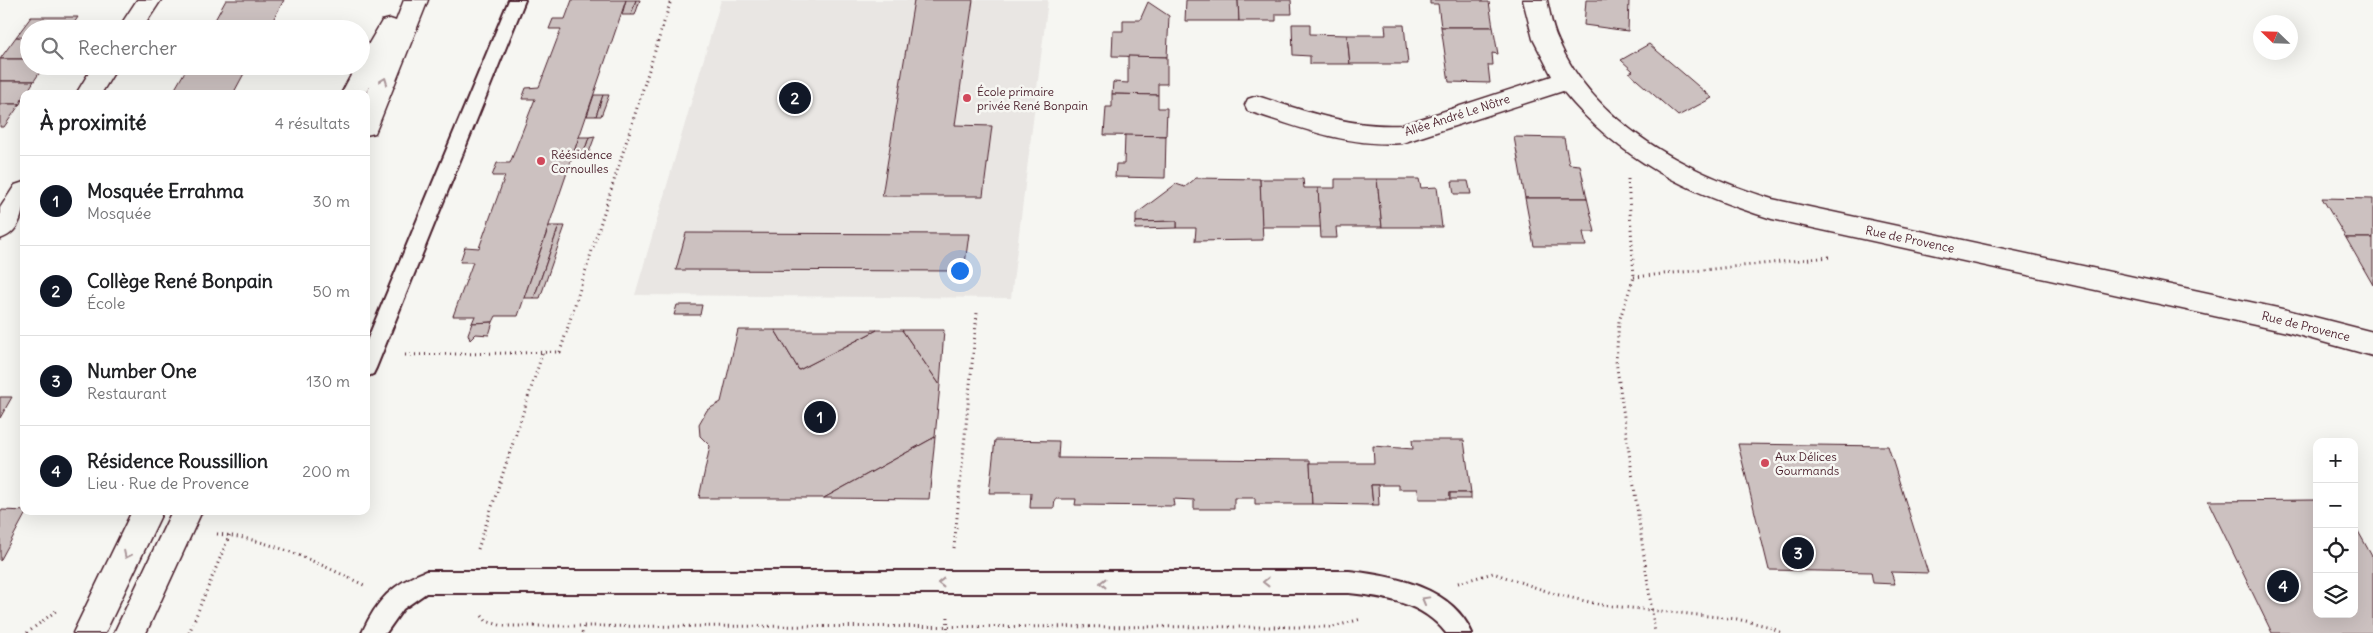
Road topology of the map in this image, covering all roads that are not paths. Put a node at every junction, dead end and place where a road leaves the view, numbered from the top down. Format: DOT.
graph roads {
  1 [pos="148,0"];
  2 [pos="406,0"];
  3 [pos="416,0"];
  4 [pos="517,0"];
  5 [pos="1535,0"];
  6 [pos="136,20"];
  7 [pos="370,64"];
  8 [pos="100,75"];
  9 [pos="364,75"];
  10 [pos="1568,80"];
  11 [pos="91,90"];
  12 [pos="355,90"];
  13 [pos="1258,105"];
  14 [pos="370,116"];
  15 [pos="20,198"];
  16 [pos="0,229"];
  17 [pos="2373,344"];
  18 [pos="370,360"];
  19 [pos="146,515"];
  20 [pos="184,515"];
  21 [pos="89,633"];
  22 [pos="130,633"];
  23 [pos="374,633"];
  24 [pos="1460,633"];
  1 -- 6 [label="street"];
  2 -- 7 [label="street"];
  14 -- 3 [label="street, one-way"];
  4 -- 18 [label="lane"];
  5 -- 10 [label="street, Rue de Provence"];
  8 -- 11 [label="street"];
  9 -- 12 [label="street"];
  10 -- 13 [label="street, Allée André Le Nôtre"];
  10 -- 17 [label="street, Rue de Provence"];
  15 -- 16 [label="street"];
  19 -- 21 [label="street, one-way"];
  20 -- 22 [label="street"];
  24 -- 23 [label="lane, one-way"];
}
